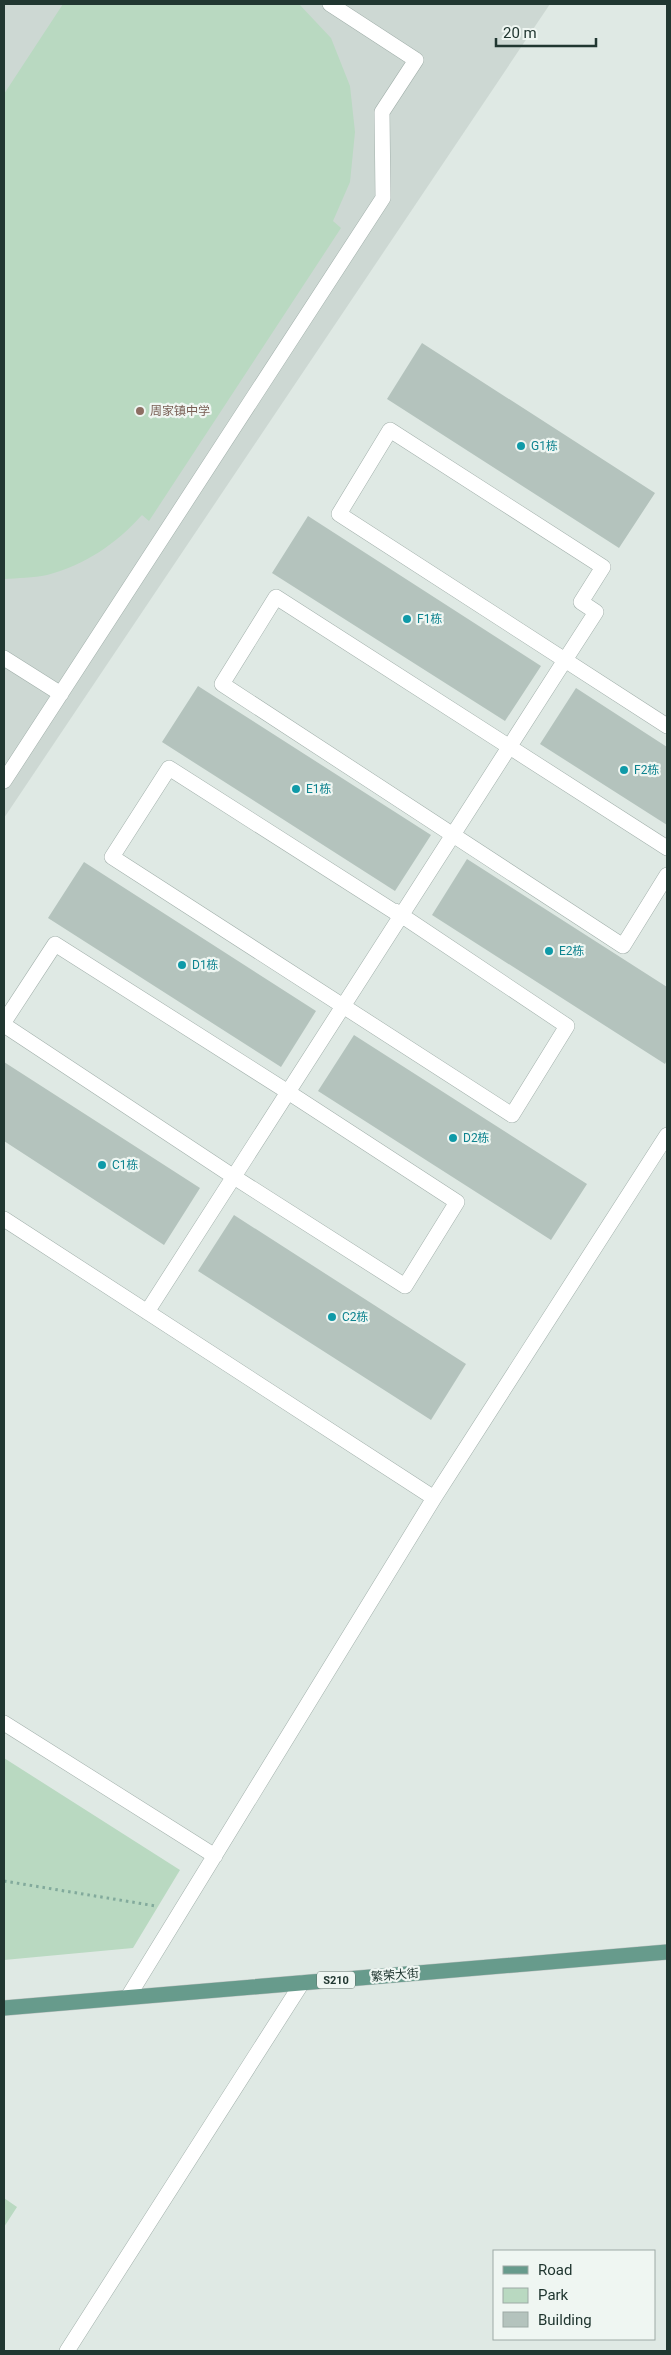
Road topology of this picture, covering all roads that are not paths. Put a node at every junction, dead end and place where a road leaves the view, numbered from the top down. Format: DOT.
graph roads {
  1 [pos="330,4"];
  2 [pos="350,9"];
  3 [pos="4,658"];
  4 [pos="566,660"];
  5 [pos="61,694"];
  6 [pos="667,726"];
  7 [pos="510,746"];
  8 [pos="4,781"];
  9 [pos="452,836"];
  10 [pos="667,848"];
  11 [pos="667,875"];
  12 [pos="401,916"];
  13 [pos="344,1006"];
  14 [pos="4,1024"];
  15 [pos="288,1092"];
  16 [pos="667,1135"];
  17 [pos="234,1177"];
  18 [pos="4,1219"];
  19 [pos="148,1312"];
  20 [pos="434,1498"];
  21 [pos="4,1724"];
  22 [pos="215,1856"];
  23 [pos="667,1952"];
  24 [pos="302,1983"];
  25 [pos="128,1998"];
  26 [pos="4,2008"];
  27 [pos="67,2351"];
  1 -- 2 [label="street"];
  2 -- 5 [label="street"];
  3 -- 5 [label="street"];
  4 -- 4 [label="street"];
  4 -- 6 [label="street"];
  4 -- 7 [label="street"];
  5 -- 8 [label="street"];
  7 -- 9 [label="street"];
  7 -- 9 [label="street"];
  7 -- 10 [label="street"];
  9 -- 11 [label="street"];
  9 -- 12 [label="street"];
  12 -- 13 [label="street"];
  12 -- 13 [label="street"];
  12 -- 13 [label="street"];
  13 -- 15 [label="street"];
  14 -- 15 [label="street"];
  14 -- 17 [label="street"];
  15 -- 17 [label="street"];
  15 -- 17 [label="street"];
  16 -- 20 [label="street"];
  17 -- 19 [label="street"];
  18 -- 19 [label="street"];
  19 -- 20 [label="street"];
  20 -- 22 [label="street"];
  21 -- 22 [label="street"];
  22 -- 25 [label="street"];
  23 -- 24 [label="main road, 繁荣大街 / S210"];
  24 -- 25 [label="main road, 繁荣大街 / S210"];
  24 -- 27 [label="street"];
  25 -- 26 [label="main road, 繁荣大街 / S210"];
}
